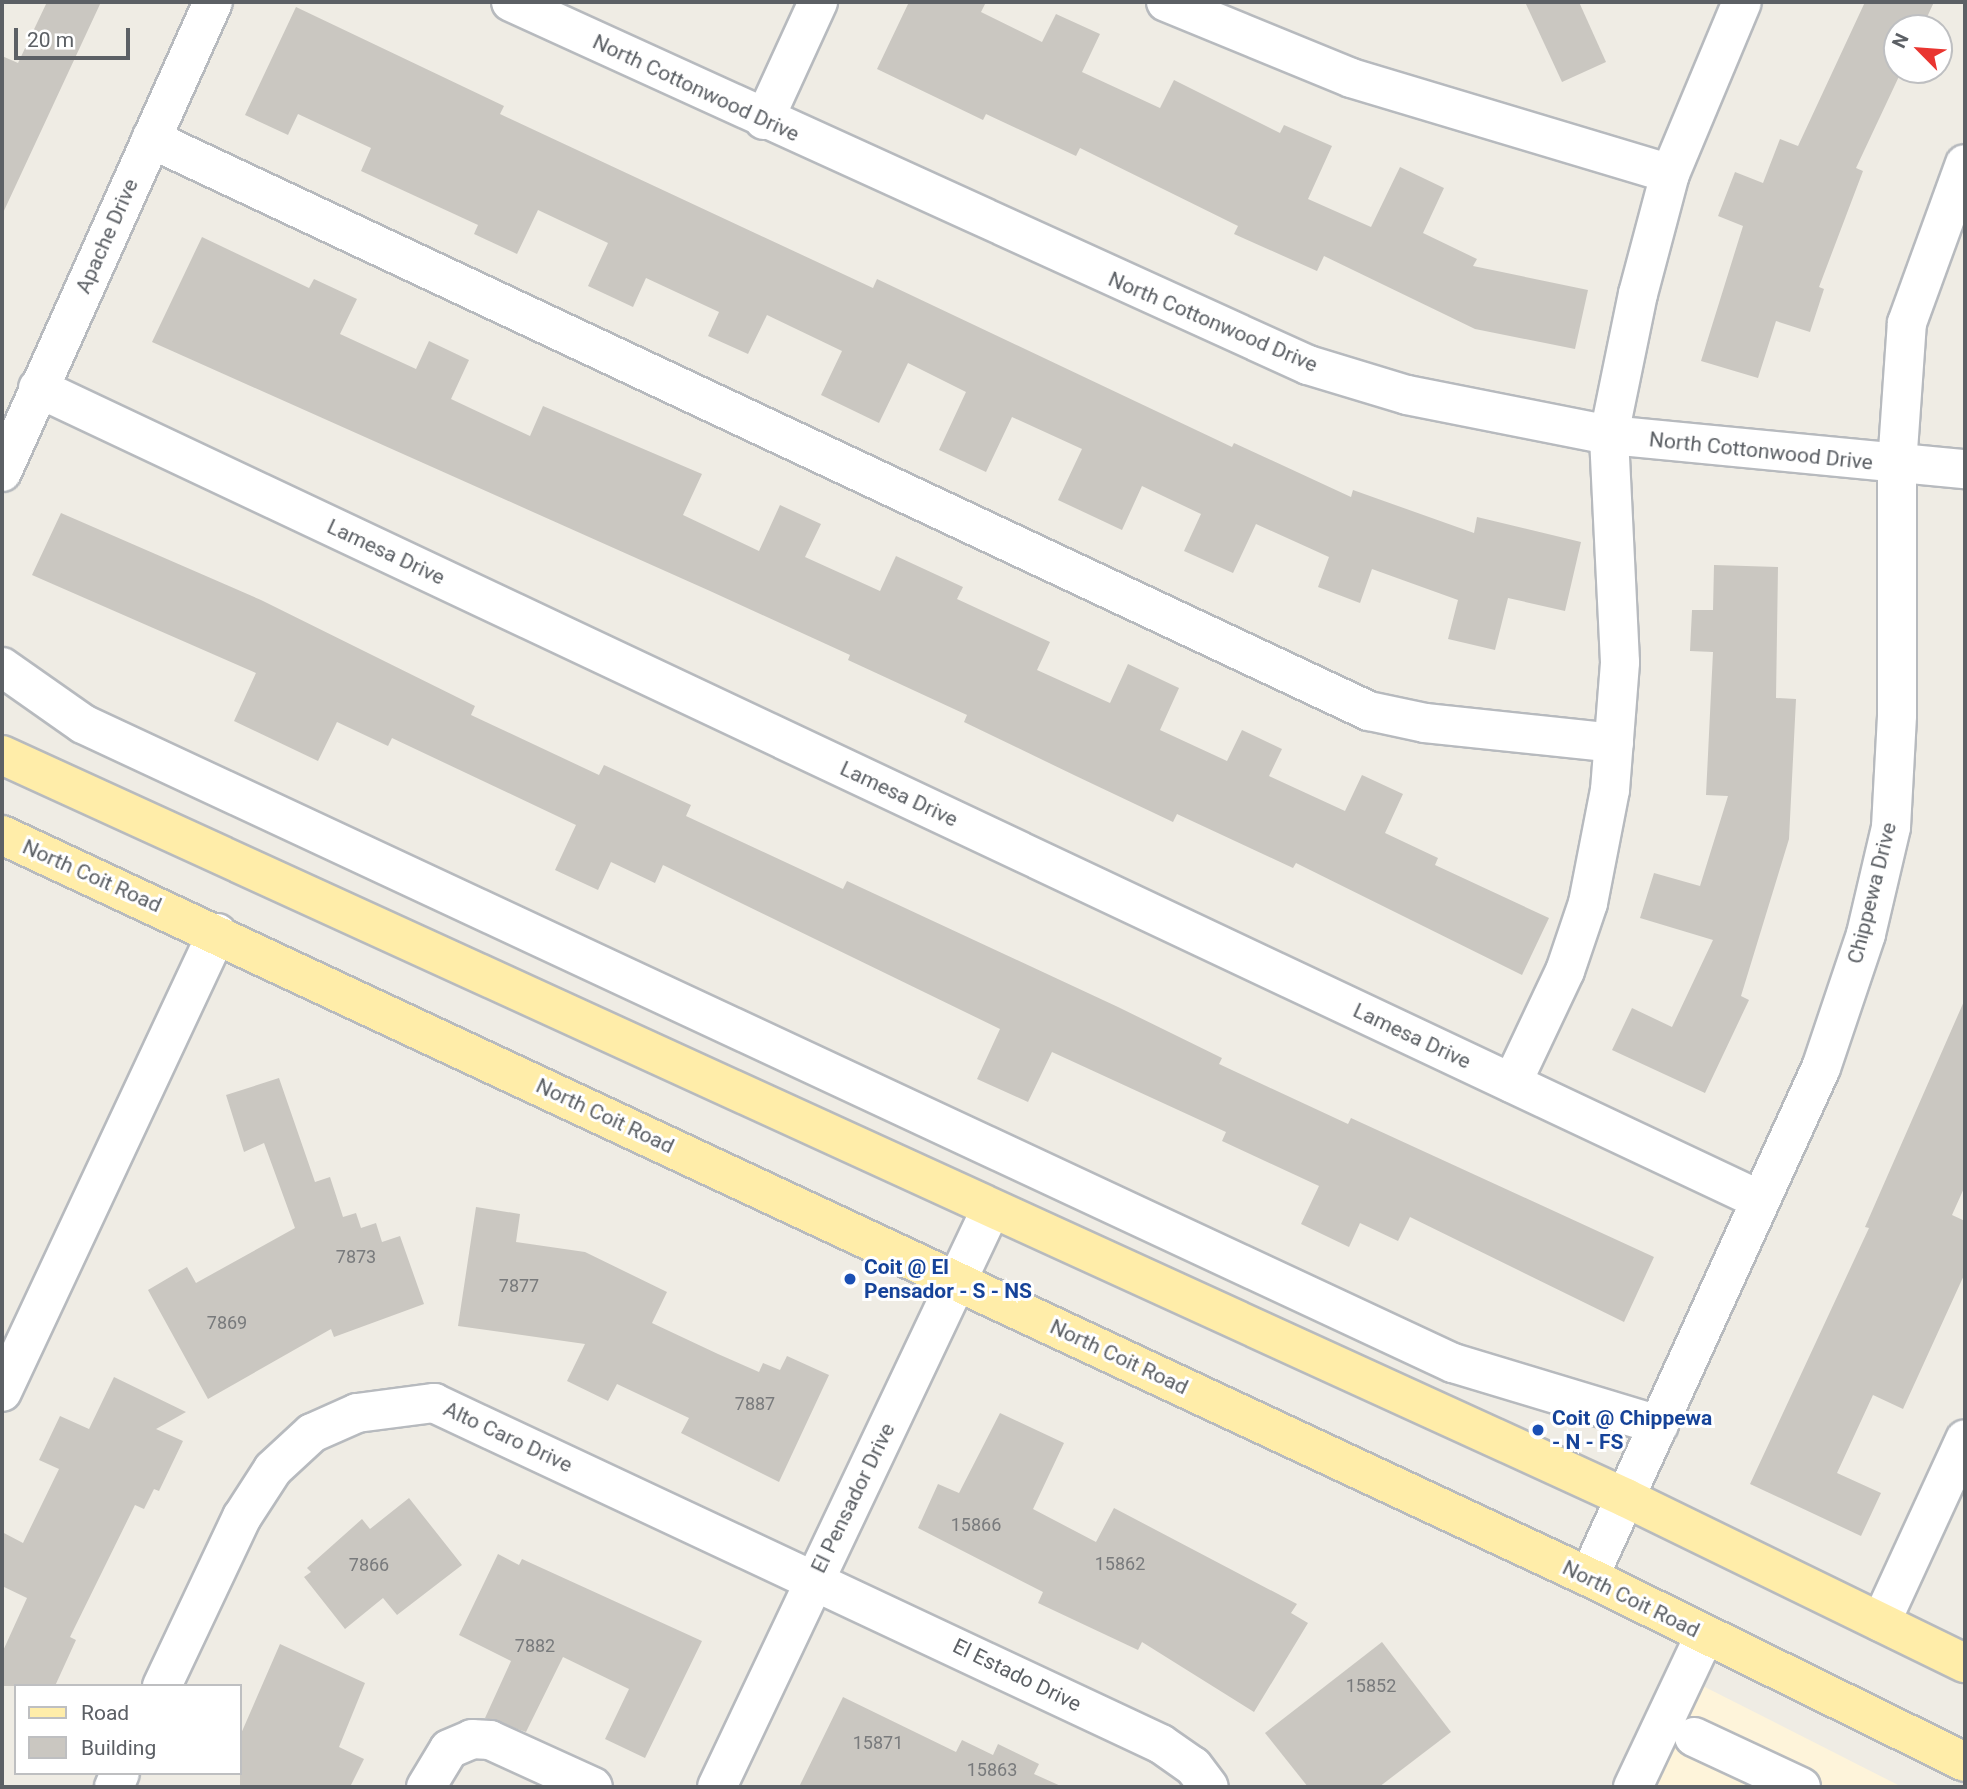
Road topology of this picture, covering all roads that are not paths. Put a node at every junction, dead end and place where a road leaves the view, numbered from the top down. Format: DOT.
graph roads {
  1 [pos="213,2"];
  2 [pos="511,2"];
  3 [pos="818,2"];
  4 [pos="1166,2"];
  5 [pos="1742,2"];
  6 [pos="764,120"];
  7 [pos="151,139"];
  8 [pos="1965,164"];
  9 [pos="1670,174"];
  10 [pos="38,388"];
  11 [pos="1609,435"];
  12 [pos="1897,465"];
  13 [pos="1965,468"];
  14 [pos="2,472"];
  15 [pos="2,667"];
  16 [pos="1614,743"];
  17 [pos="2,755"];
  18 [pos="2,835"];
  19 [pos="217,933"];
  20 [pos="1513,1083"];
  21 [pos="1760,1200"];
  22 [pos="991,1209"];
  23 [pos="957,1281"];
  24 [pos="2,1392"];
  25 [pos="1659,1425"];
  26 [pos="1965,1439"];
  27 [pos="1626,1498"];
  28 [pos="1589,1577"];
  29 [pos="815,1579"];
  30 [pos="1881,1622"];
  31 [pos="1705,1635"];
  32 [pos="1965,1663"];
  33 [pos="163,1684"];
  34 [pos="1694,1737"];
  35 [pos="1965,1762"];
  36 [pos="426,1787"];
  37 [pos="593,1787"];
  38 [pos="717,1787"];
  39 [pos="1209,1787"];
  40 [pos="1633,1787"];
  41 [pos="1801,1787"];
  1 -- 7 [label="street, Apache Drive"];
  2 -- 6 [label="street, North Cottonwood Drive"];
  3 -- 6 [label="street"];
  4 -- 9 [label="street"];
  5 -- 9 [label="street"];
  6 -- 11 [label="street, North Cottonwood Drive"];
  7 -- 10 [label="street, Apache Drive"];
  7 -- 16 [label="street"];
  8 -- 12 [label="street, Chippewa Drive"];
  9 -- 11 [label="street"];
  10 -- 14 [label="street, Apache Drive"];
  10 -- 20 [label="street, Lamesa Drive"];
  11 -- 12 [label="street, North Cottonwood Drive"];
  11 -- 16 [label="street"];
  12 -- 13 [label="street, North Cottonwood Drive"];
  12 -- 21 [label="street, Chippewa Drive"];
  15 -- 25 [label="street"];
  16 -- 20 [label="street"];
  17 -- 22 [label="main road"];
  18 -- 19 [label="main road, North Coit Road"];
  19 -- 23 [label="main road, North Coit Road"];
  19 -- 24 [label="street"];
  20 -- 21 [label="street, Lamesa Drive"];
  21 -- 25 [label="street, Chippewa Drive"];
  22 -- 23 [label="street, El Pensador Drive"];
  22 -- 27 [label="main road"];
  23 -- 28 [label="main road, North Coit Road"];
  23 -- 29 [label="street, El Pensador Drive"];
  25 -- 27 [label="street, Chippewa Drive"];
  26 -- 30 [label="street"];
  27 -- 28 [label="street, Chippewa Drive"];
  27 -- 30 [label="main road"];
  28 -- 31 [label="main road, North Coit Road"];
  29 -- 33 [label="street, Alto Caro Drive"];
  29 -- 38 [label="street, El Pensador Drive"];
  29 -- 39 [label="street, El Estado Drive"];
  30 -- 32 [label="main road"];
  31 -- 35 [label="main road, North Coit Road"];
  31 -- 40 [label="street"];
  34 -- 41 [label="street"];
  36 -- 37 [label="street"];
}
